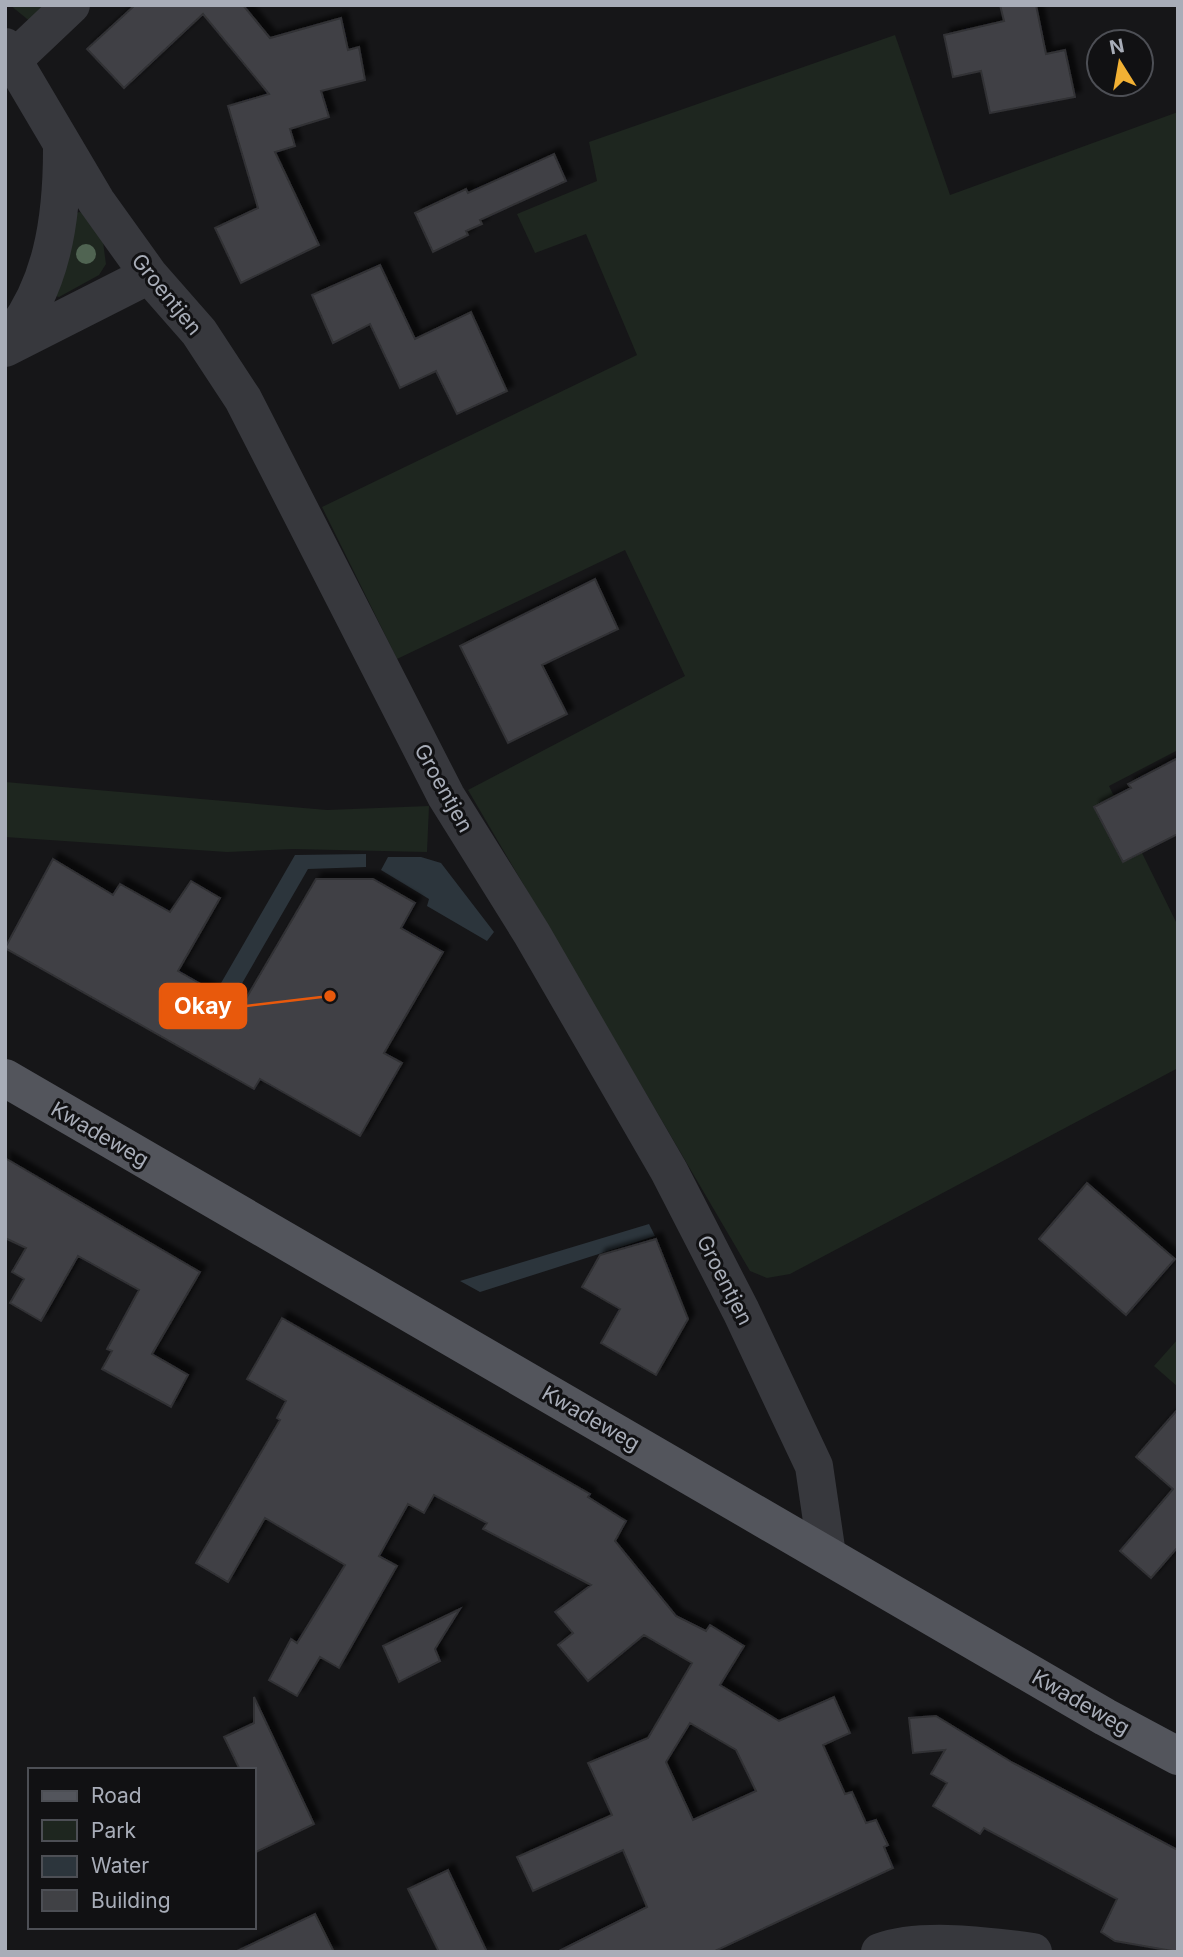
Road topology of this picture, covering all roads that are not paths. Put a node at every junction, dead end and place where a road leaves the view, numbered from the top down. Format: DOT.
graph roads {
  1 [pos="71,5"];
  2 [pos="9,53"];
  3 [pos="62,149"];
  4 [pos="149,275"];
  5 [pos="5,346"];
  6 [pos="5,1079"];
  7 [pos="827,1555"];
  8 [pos="1178,1756"];
  9 [pos="880,1952"];
  10 [pos="1033,1952"];
  1 -- 2 [label="street"];
  2 -- 3 [label="street, Groentjen"];
  3 -- 4 [label="street, Groentjen"];
  3 -- 5 [label="street"];
  4 -- 5 [label="street"];
  4 -- 7 [label="street, Groentjen"];
  6 -- 7 [label="main road, Kwadeweg"];
  7 -- 8 [label="main road, Kwadeweg"];
  9 -- 10 [label="street"];
}
